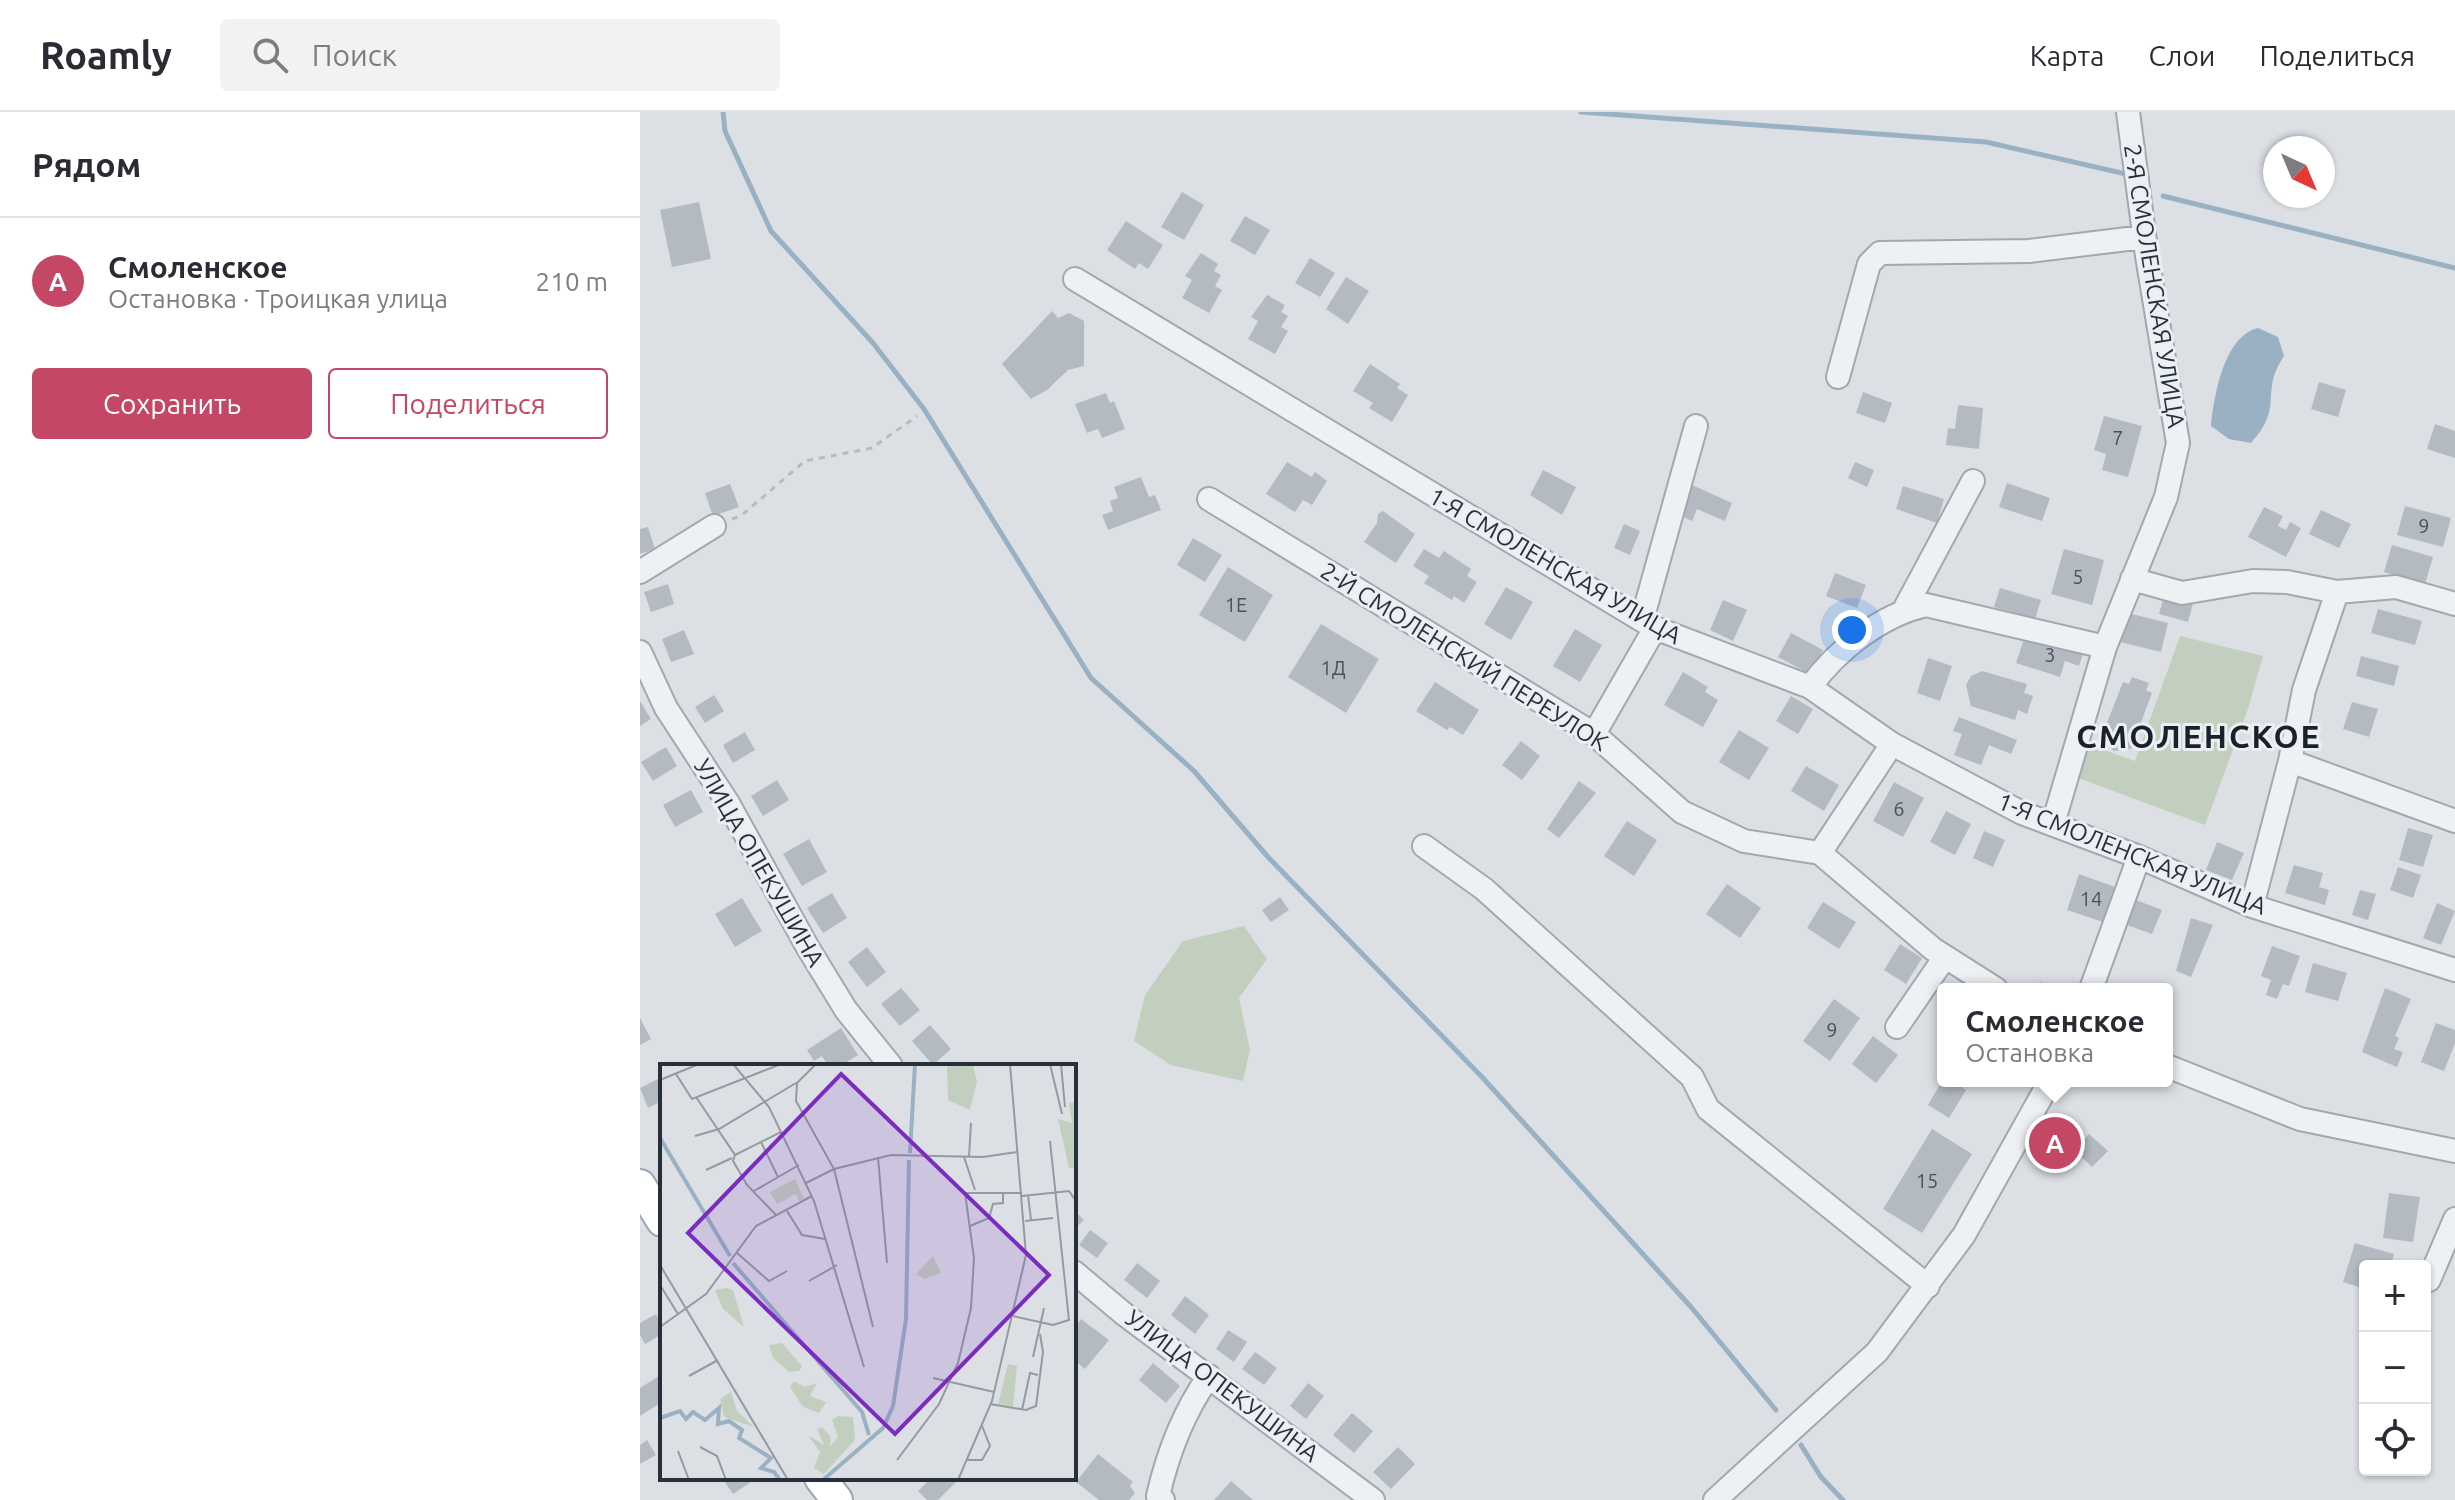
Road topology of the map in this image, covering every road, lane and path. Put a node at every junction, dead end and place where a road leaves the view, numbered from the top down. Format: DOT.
graph roads {
  1 [pos="2128,112"];
  2 [pos="2144,237"];
  3 [pos="1075,279"];
  4 [pos="1838,377"];
  5 [pos="917,416"];
  6 [pos="1696,426"];
  7 [pos="1973,481"];
  8 [pos="1209,499"];
  9 [pos="714,526"];
  10 [pos="640,572"];
  11 [pos="2132,579"];
  12 [pos="2337,592"];
  13 [pos="2455,604"];
  14 [pos="1904,610"];
  15 [pos="1649,624"];
  16 [pos="2105,647"];
  17 [pos="640,652"];
  18 [pos="1810,687"];
  19 [pos="1594,734"];
  20 [pos="1892,744"];
  21 [pos="2290,761"];
  22 [pos="2455,821"];
  23 [pos="2053,824"];
  24 [pos="1424,846"];
  25 [pos="1820,853"];
  26 [pos="2139,857"];
  27 [pos="2252,906"];
  28 [pos="1945,957"];
  29 [pos="2455,970"];
  30 [pos="1986,983"];
  31 [pos="2093,983"];
  32 [pos="1897,1027"];
  33 [pos="889,1064"];
  34 [pos="2173,1068"];
  35 [pos="2047,1087"];
  36 [pos="2455,1151"];
  37 [pos="640,1185"];
  38 [pos="660,1218"];
  39 [pos="2455,1219"];
  40 [pos="1076,1274"];
  41 [pos="2431,1275"];
  42 [pos="1928,1286"];
  43 [pos="1209,1376"];
  44 [pos="822,1480"];
  45 [pos="1372,1499"];
  46 [pos="837,1500"];
  47 [pos="1163,1500"];
  48 [pos="1715,1500"];
  1 -- 2 [label="street, 2-Я СМОЛЕНСКАЯ УЛИЦА"];
  2 -- 4 [label="street"];
  2 -- 11 [label="street, 2-Я СМОЛЕНСКАЯ УЛИЦА"];
  3 -- 15 [label="street, 1-Я СМОЛЕНСКАЯ УЛИЦА"];
  5 -- 9 [label="path"];
  6 -- 15 [label="street"];
  7 -- 14 [label="street"];
  8 -- 19 [label="street, 2-Й СМОЛЕНСКИЙ ПЕРЕУЛОК"];
  9 -- 10 [label="street"];
  11 -- 12 [label="street"];
  11 -- 16 [label="street, 2-Я СМОЛЕНСКАЯ УЛИЦА"];
  12 -- 13 [label="street"];
  12 -- 21 [label="street"];
  14 -- 16 [label="street"];
  14 -- 18 [label="street"];
  15 -- 18 [label="street, 1-Я СМОЛЕНСКАЯ УЛИЦА"];
  15 -- 19 [label="street"];
  16 -- 23 [label="street, 2-Я СМОЛЕНСКАЯ УЛИЦА"];
  17 -- 33 [label="street, УЛИЦА ОПЕКУШИНА"];
  18 -- 20 [label="street, 1-Я СМОЛЕНСКАЯ УЛИЦА"];
  19 -- 25 [label="street, 2-Й СМОЛЕНСКИЙ ПЕРЕУЛОК"];
  20 -- 23 [label="street, 1-Я СМОЛЕНСКАЯ УЛИЦА"];
  20 -- 25 [label="street"];
  21 -- 22 [label="street"];
  21 -- 27 [label="street"];
  23 -- 26 [label="street, 1-Я СМОЛЕНСКАЯ УЛИЦА"];
  24 -- 42 [label="street"];
  25 -- 28 [label="street"];
  26 -- 27 [label="street, 1-Я СМОЛЕНСКАЯ УЛИЦА"];
  26 -- 31 [label="street"];
  27 -- 29 [label="street, 1-Я СМОЛЕНСКАЯ УЛИЦА"];
  28 -- 30 [label="street"];
  28 -- 32 [label="street"];
  34 -- 36 [label="street"];
  35 -- 42 [label="street"];
  37 -- 38 [label="main road"];
  39 -- 41 [label="street"];
  40 -- 43 [label="street, УЛИЦА ОПЕКУШИНА"];
  42 -- 48 [label="street"];
  43 -- 45 [label="street, УЛИЦА ОПЕКУШИНА"];
  43 -- 47 [label="street"];
  44 -- 46 [label="main road"];
}
